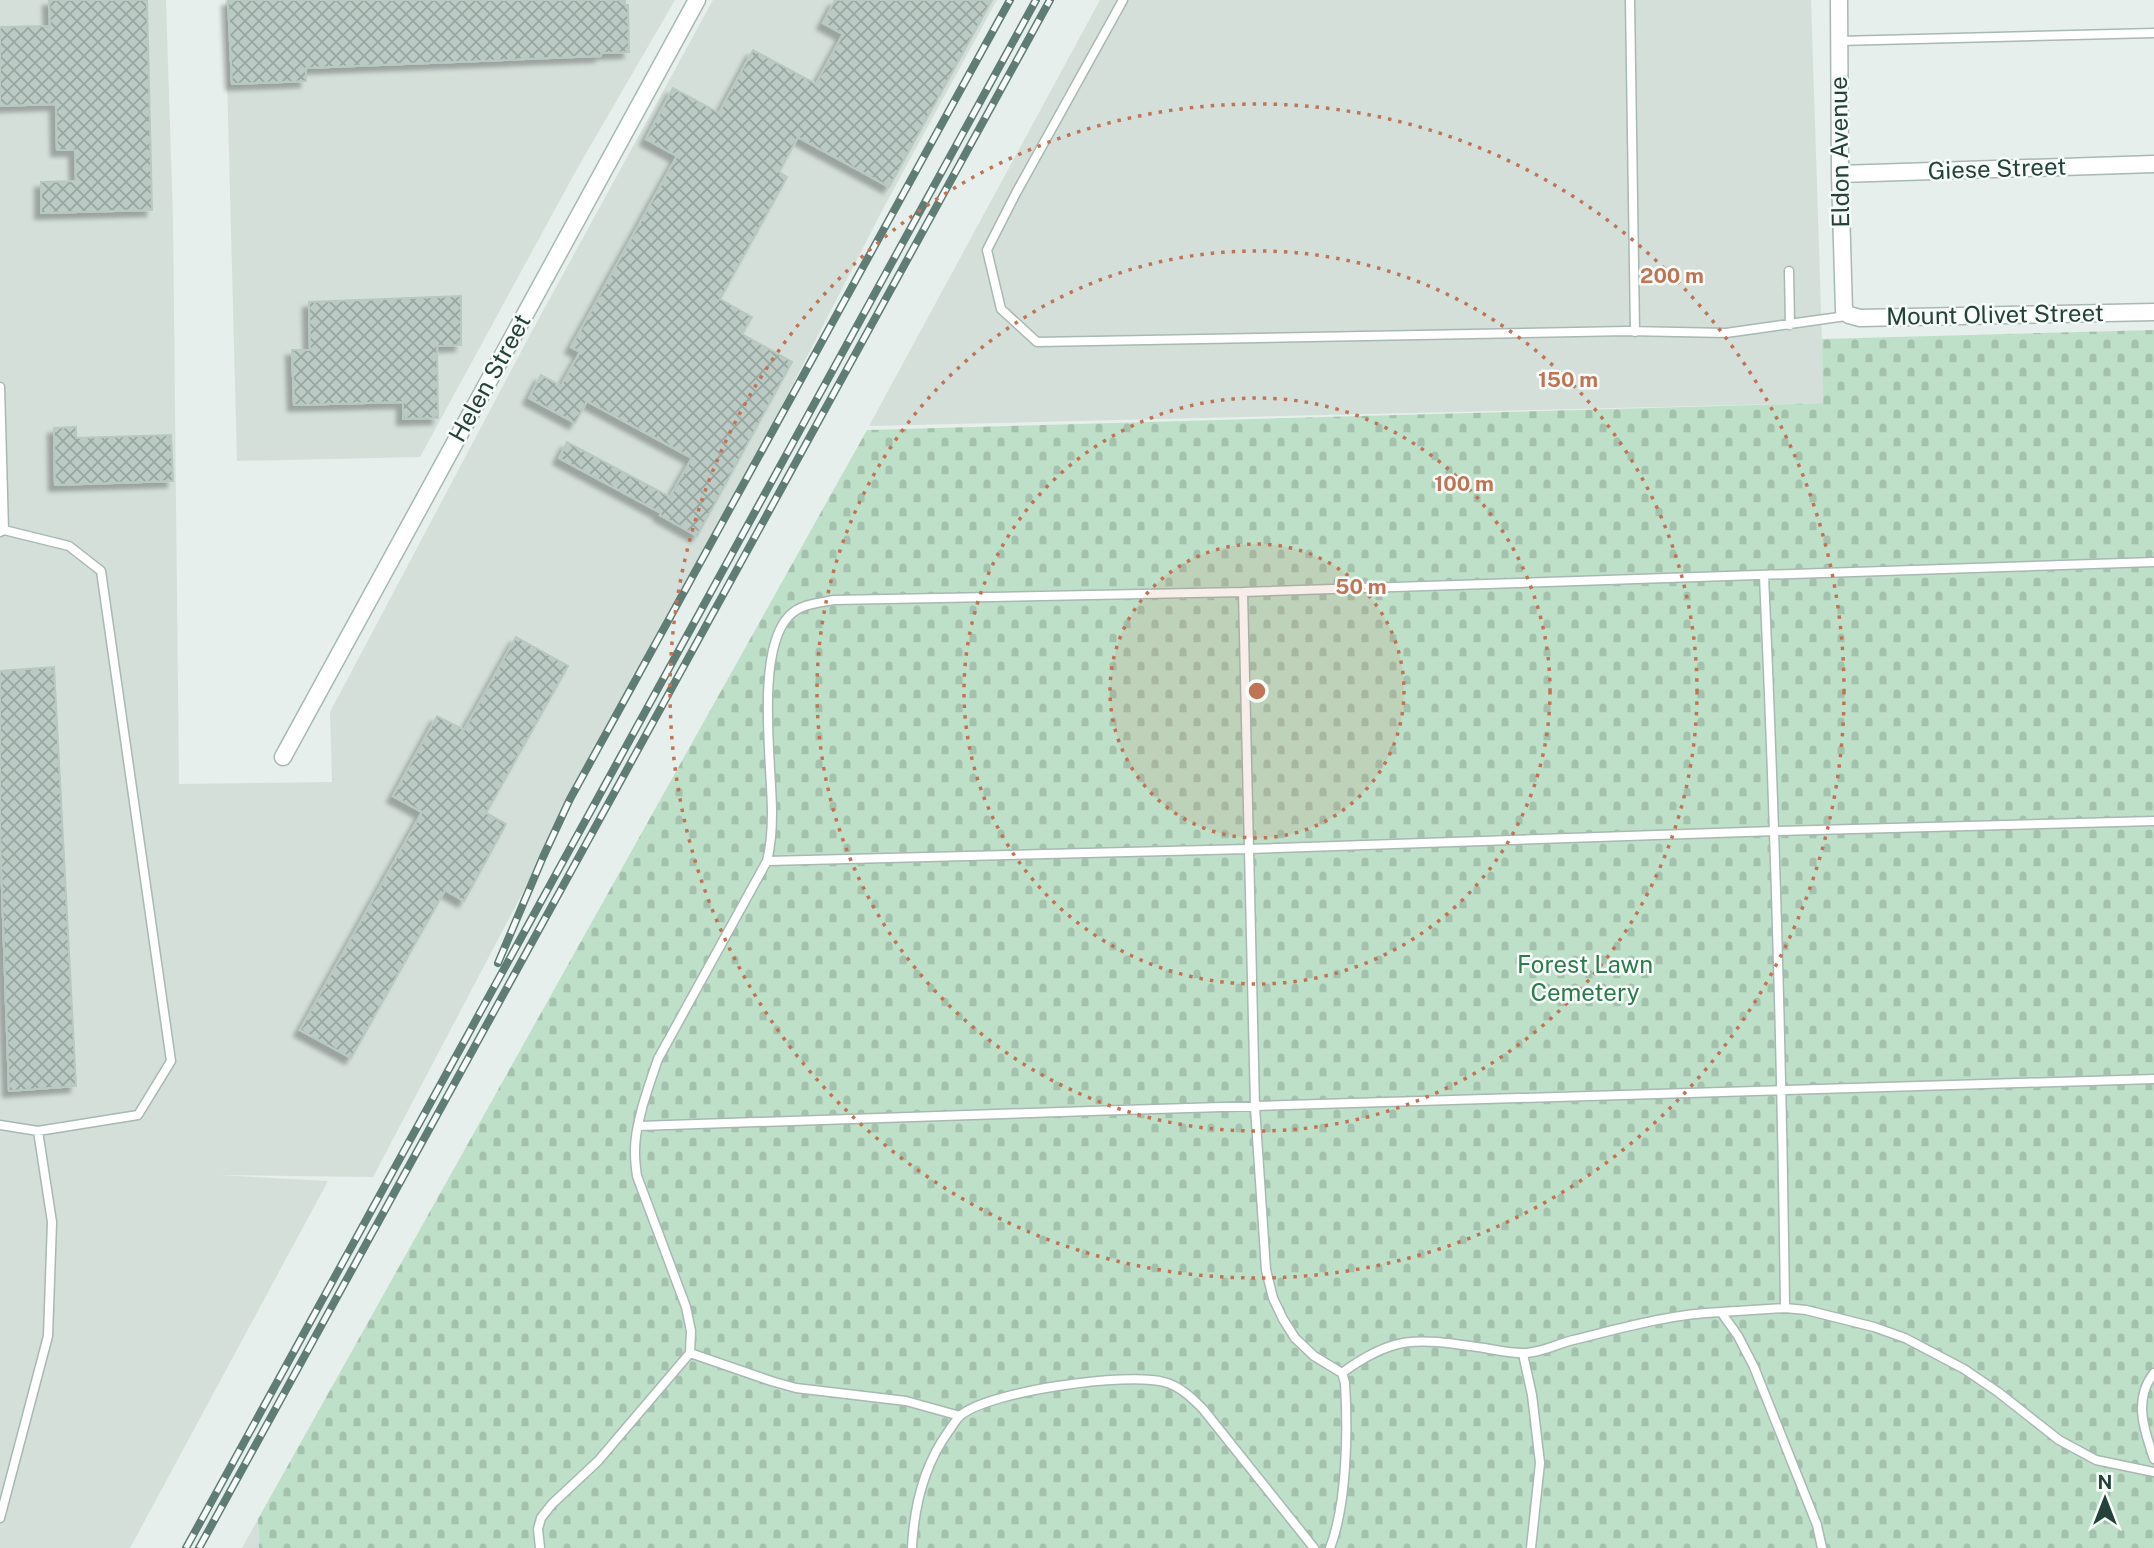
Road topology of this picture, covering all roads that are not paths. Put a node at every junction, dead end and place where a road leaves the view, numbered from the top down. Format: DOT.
graph roads {
  1 [pos="697,0"];
  2 [pos="1124,0"];
  3 [pos="1630,0"];
  4 [pos="1839,0"];
  5 [pos="2154,33"];
  6 [pos="1839,41"];
  7 [pos="2154,164"];
  8 [pos="1840,174"];
  9 [pos="1789,271"];
  10 [pos="1846,310"];
  11 [pos="2154,312"];
  12 [pos="1790,325"];
  13 [pos="1635,332"];
  14 [pos="0,387"];
  15 [pos="2,531"];
  16 [pos="2154,562"];
  17 [pos="1764,576"];
  18 [pos="1243,592"];
  19 [pos="283,757"];
  20 [pos="2154,821"];
  21 [pos="1775,831"];
  22 [pos="1248,849"];
  23 [pos="767,862"];
  24 [pos="2154,1079"];
  25 [pos="1782,1087"];
  26 [pos="1255,1107"];
  27 [pos="0,1125"];
  28 [pos="639,1126"];
  29 [pos="37,1131"];
  30 [pos="1785,1308"];
  31 [pos="1721,1312"];
  32 [pos="690,1353"];
  33 [pos="1523,1354"];
  34 [pos="1342,1373"];
  35 [pos="2154,1373"];
  36 [pos="960,1416"];
  37 [pos="2154,1459"];
  38 [pos="2154,1472"];
  39 [pos="0,1518"];
  40 [pos="540,1548"];
  41 [pos="912,1548"];
  42 [pos="1314,1548"];
  43 [pos="1330,1548"];
  44 [pos="1531,1548"];
  45 [pos="1822,1548"];
  1 -- 19 [label="street, Helen Street"];
  2 -- 13 [label="lane"];
  3 -- 13 [label="lane"];
  4 -- 6 [label="street, Eldon Avenue"];
  5 -- 6 [label="lane"];
  6 -- 8 [label="street, Eldon Avenue"];
  7 -- 8 [label="street, Giese Street"];
  8 -- 10 [label="street, Eldon Avenue"];
  9 -- 12 [label="lane"];
  10 -- 11 [label="street, Mount Olivet Street"];
  10 -- 12 [label="lane"];
  12 -- 13 [label="lane"];
  14 -- 15 [label="lane"];
  15 -- 29 [label="lane"];
  16 -- 17 [label="lane"];
  17 -- 18 [label="lane"];
  17 -- 21 [label="lane"];
  18 -- 22 [label="lane"];
  18 -- 23 [label="lane"];
  20 -- 21 [label="lane"];
  21 -- 22 [label="lane"];
  21 -- 25 [label="lane"];
  22 -- 23 [label="lane"];
  22 -- 26 [label="lane"];
  23 -- 28 [label="lane"];
  24 -- 25 [label="lane"];
  25 -- 26 [label="lane"];
  25 -- 30 [label="lane"];
  26 -- 28 [label="lane"];
  26 -- 34 [label="lane"];
  27 -- 29 [label="lane"];
  28 -- 32 [label="lane"];
  29 -- 39 [label="lane"];
  30 -- 31 [label="lane"];
  30 -- 38 [label="lane"];
  31 -- 33 [label="lane"];
  31 -- 45 [label="lane"];
  32 -- 36 [label="lane"];
  32 -- 40 [label="lane"];
  33 -- 34 [label="lane"];
  33 -- 44 [label="lane"];
  34 -- 43 [label="lane"];
  35 -- 37 [label="lane"];
  36 -- 41 [label="lane"];
  36 -- 42 [label="lane"];
}
